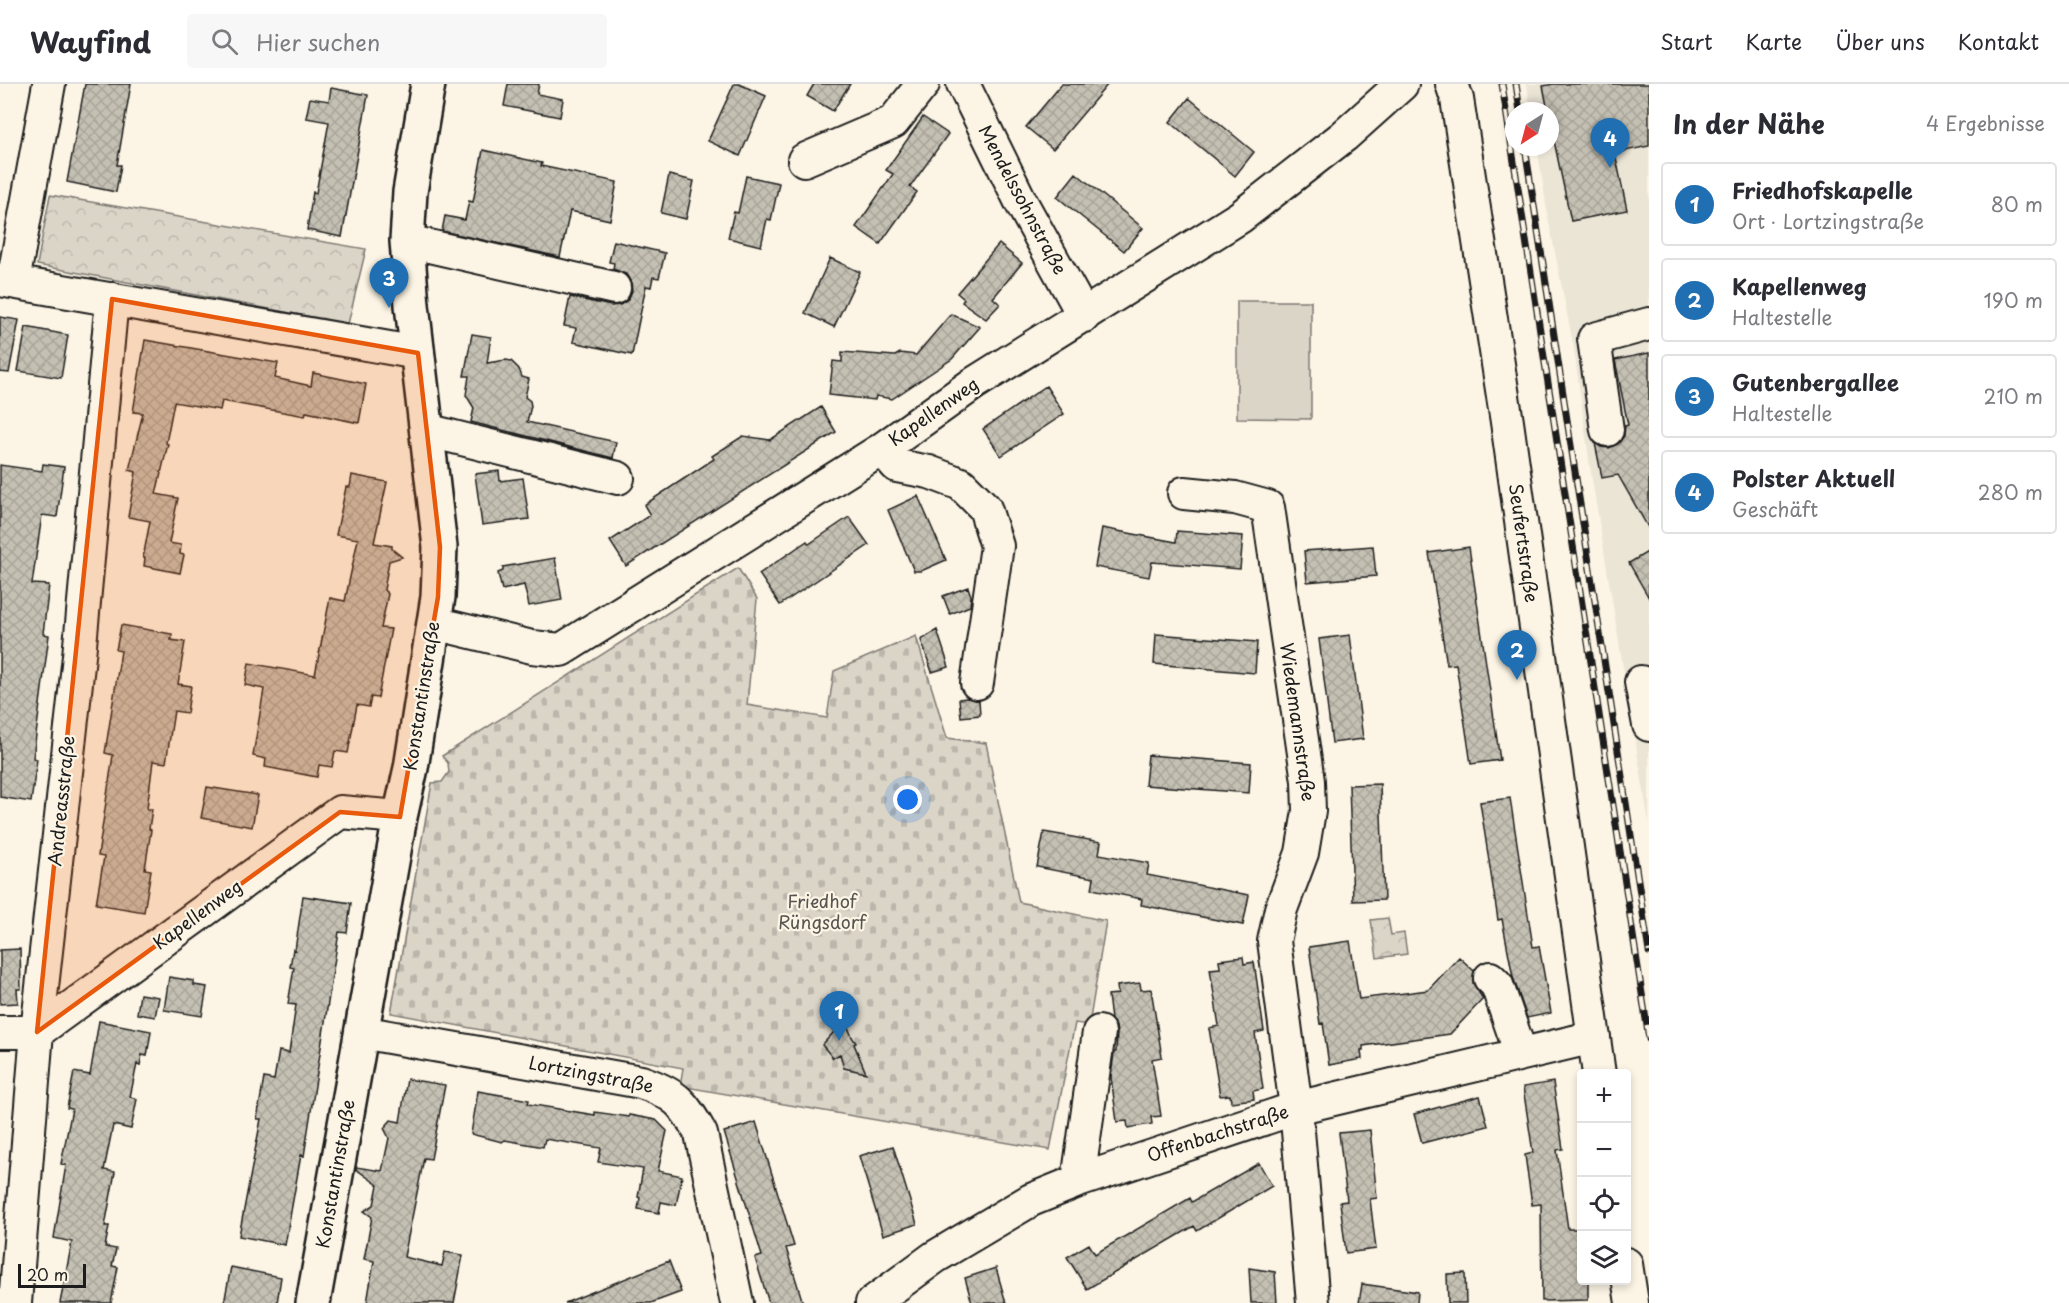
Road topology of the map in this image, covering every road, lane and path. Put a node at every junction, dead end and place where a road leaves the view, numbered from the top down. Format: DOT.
graph roads {
  1 [pos="49,84"];
  2 [pos="428,84"];
  3 [pos="923,84"];
  4 [pos="963,84"];
  5 [pos="1402,84"];
  6 [pos="1452,84"];
  7 [pos="804,160"];
  8 [pos="407,242"];
  9 [pos="7,281"];
  10 [pos="614,288"];
  11 [pos="112,299"];
  12 [pos="1084,315"];
  13 [pos="1649,324"];
  14 [pos="418,353"];
  15 [pos="426,430"];
  16 [pos="1607,430"];
  17 [pos="882,449"];
  18 [pos="618,478"];
  19 [pos="1184,493"];
  20 [pos="434,623"];
  21 [pos="977,683"];
  22 [pos="400,817"];
  23 [pos="1490,978"];
  24 [pos="0,1032"];
  25 [pos="37,1032"];
  26 [pos="361,1032"];
  27 [pos="1100,1032"];
  28 [pos="1594,1037"];
  29 [pos="1521,1054"];
  30 [pos="1598,1069"];
  31 [pos="1296,1108"];
  32 [pos="1078,1181"];
  33 [pos="1629,1285"];
  34 [pos="15,1303"];
  35 [pos="313,1303"];
  36 [pos="737,1303"];
  37 [pos="872,1303"];
  38 [pos="1313,1303"];
  39 [pos="1632,1303"];
  1 -- 9 [label="street"];
  2 -- 8 [label="main road, Konstantinstraße"];
  3 -- 7 [label="street"];
  4 -- 12 [label="street, Mendelssohnstraße"];
  5 -- 12 [label="street, Kapellenweg"];
  6 -- 28 [label="street, Seufertstraße"];
  8 -- 10 [label="street"];
  8 -- 14 [label="main road, Konstantinstraße"];
  9 -- 11 [label="street"];
  11 -- 14 [label="street"];
  11 -- 25 [label="street, Andreasstraße"];
  12 -- 17 [label="street, Kapellenweg"];
  13 -- 16 [label="street"];
  14 -- 15 [label="main road, Konstantinstraße"];
  15 -- 18 [label="street"];
  15 -- 20 [label="main road, Konstantinstraße"];
  17 -- 20 [label="street, Kapellenweg"];
  17 -- 21 [label="street"];
  19 -- 31 [label="street, Wiedemannstraße"];
  20 -- 22 [label="main road, Konstantinstraße"];
  22 -- 25 [label="street, Kapellenweg"];
  22 -- 26 [label="main road, Konstantinstraße"];
  23 -- 29 [label="street"];
  24 -- 25 [label="street"];
  25 -- 34 [label="street, Andreasstraße"];
  26 -- 35 [label="main road, Konstantinstraße"];
  26 -- 36 [label="street, Lortzingstraße"];
  27 -- 32 [label="street"];
  28 -- 29 [label="street, Offenbachstraße"];
  28 -- 30 [label="street, Seufertstraße"];
  29 -- 31 [label="street, Offenbachstraße"];
  31 -- 32 [label="street, Offenbachstraße"];
  31 -- 38 [label="street, Wiedemannstraße"];
  32 -- 37 [label="street, Offenbachstraße"];
  33 -- 39 [label="street"];
}
